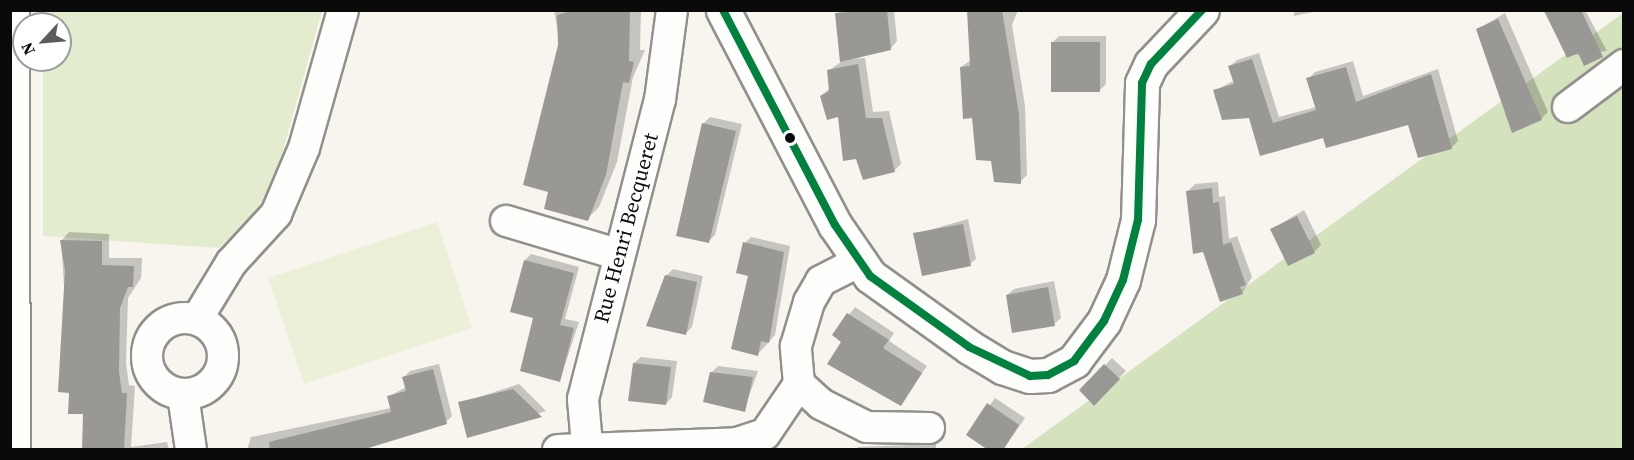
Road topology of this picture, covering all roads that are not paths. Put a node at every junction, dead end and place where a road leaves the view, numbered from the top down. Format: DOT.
graph roads {
  1 [pos="14,10"];
  2 [pos="343,10"];
  3 [pos="672,10"];
  4 [pos="723,10"];
  5 [pos="1203,10"];
  6 [pos="1623,65"];
  7 [pos="1568,107"];
  8 [pos="506,221"];
  9 [pos="12,242"];
  10 [pos="617,254"];
  11 [pos="858,262"];
  12 [pos="197,319"];
  13 [pos="13,321"];
  14 [pos="799,384"];
  15 [pos="183,395"];
  16 [pos="929,428"];
  17 [pos="573,447"];
  18 [pos="15,450"];
  19 [pos="191,450"];
  1 -- 9 [label="street"];
  2 -- 12 [label="street"];
  3 -- 10 [label="street, Rue Henri Becqueret"];
  4 -- 11 [label="street"];
  5 -- 11 [label="street"];
  6 -- 7 [label="street"];
  8 -- 10 [label="street"];
  9 -- 13 [label="street"];
  10 -- 17 [label="street, Rue Henri Becqueret"];
  11 -- 14 [label="street"];
  12 -- 15 [label="street"];
  12 -- 15 [label="street"];
  13 -- 18 [label="street"];
  14 -- 16 [label="street"];
  14 -- 17 [label="street"];
  15 -- 19 [label="street"];
}
